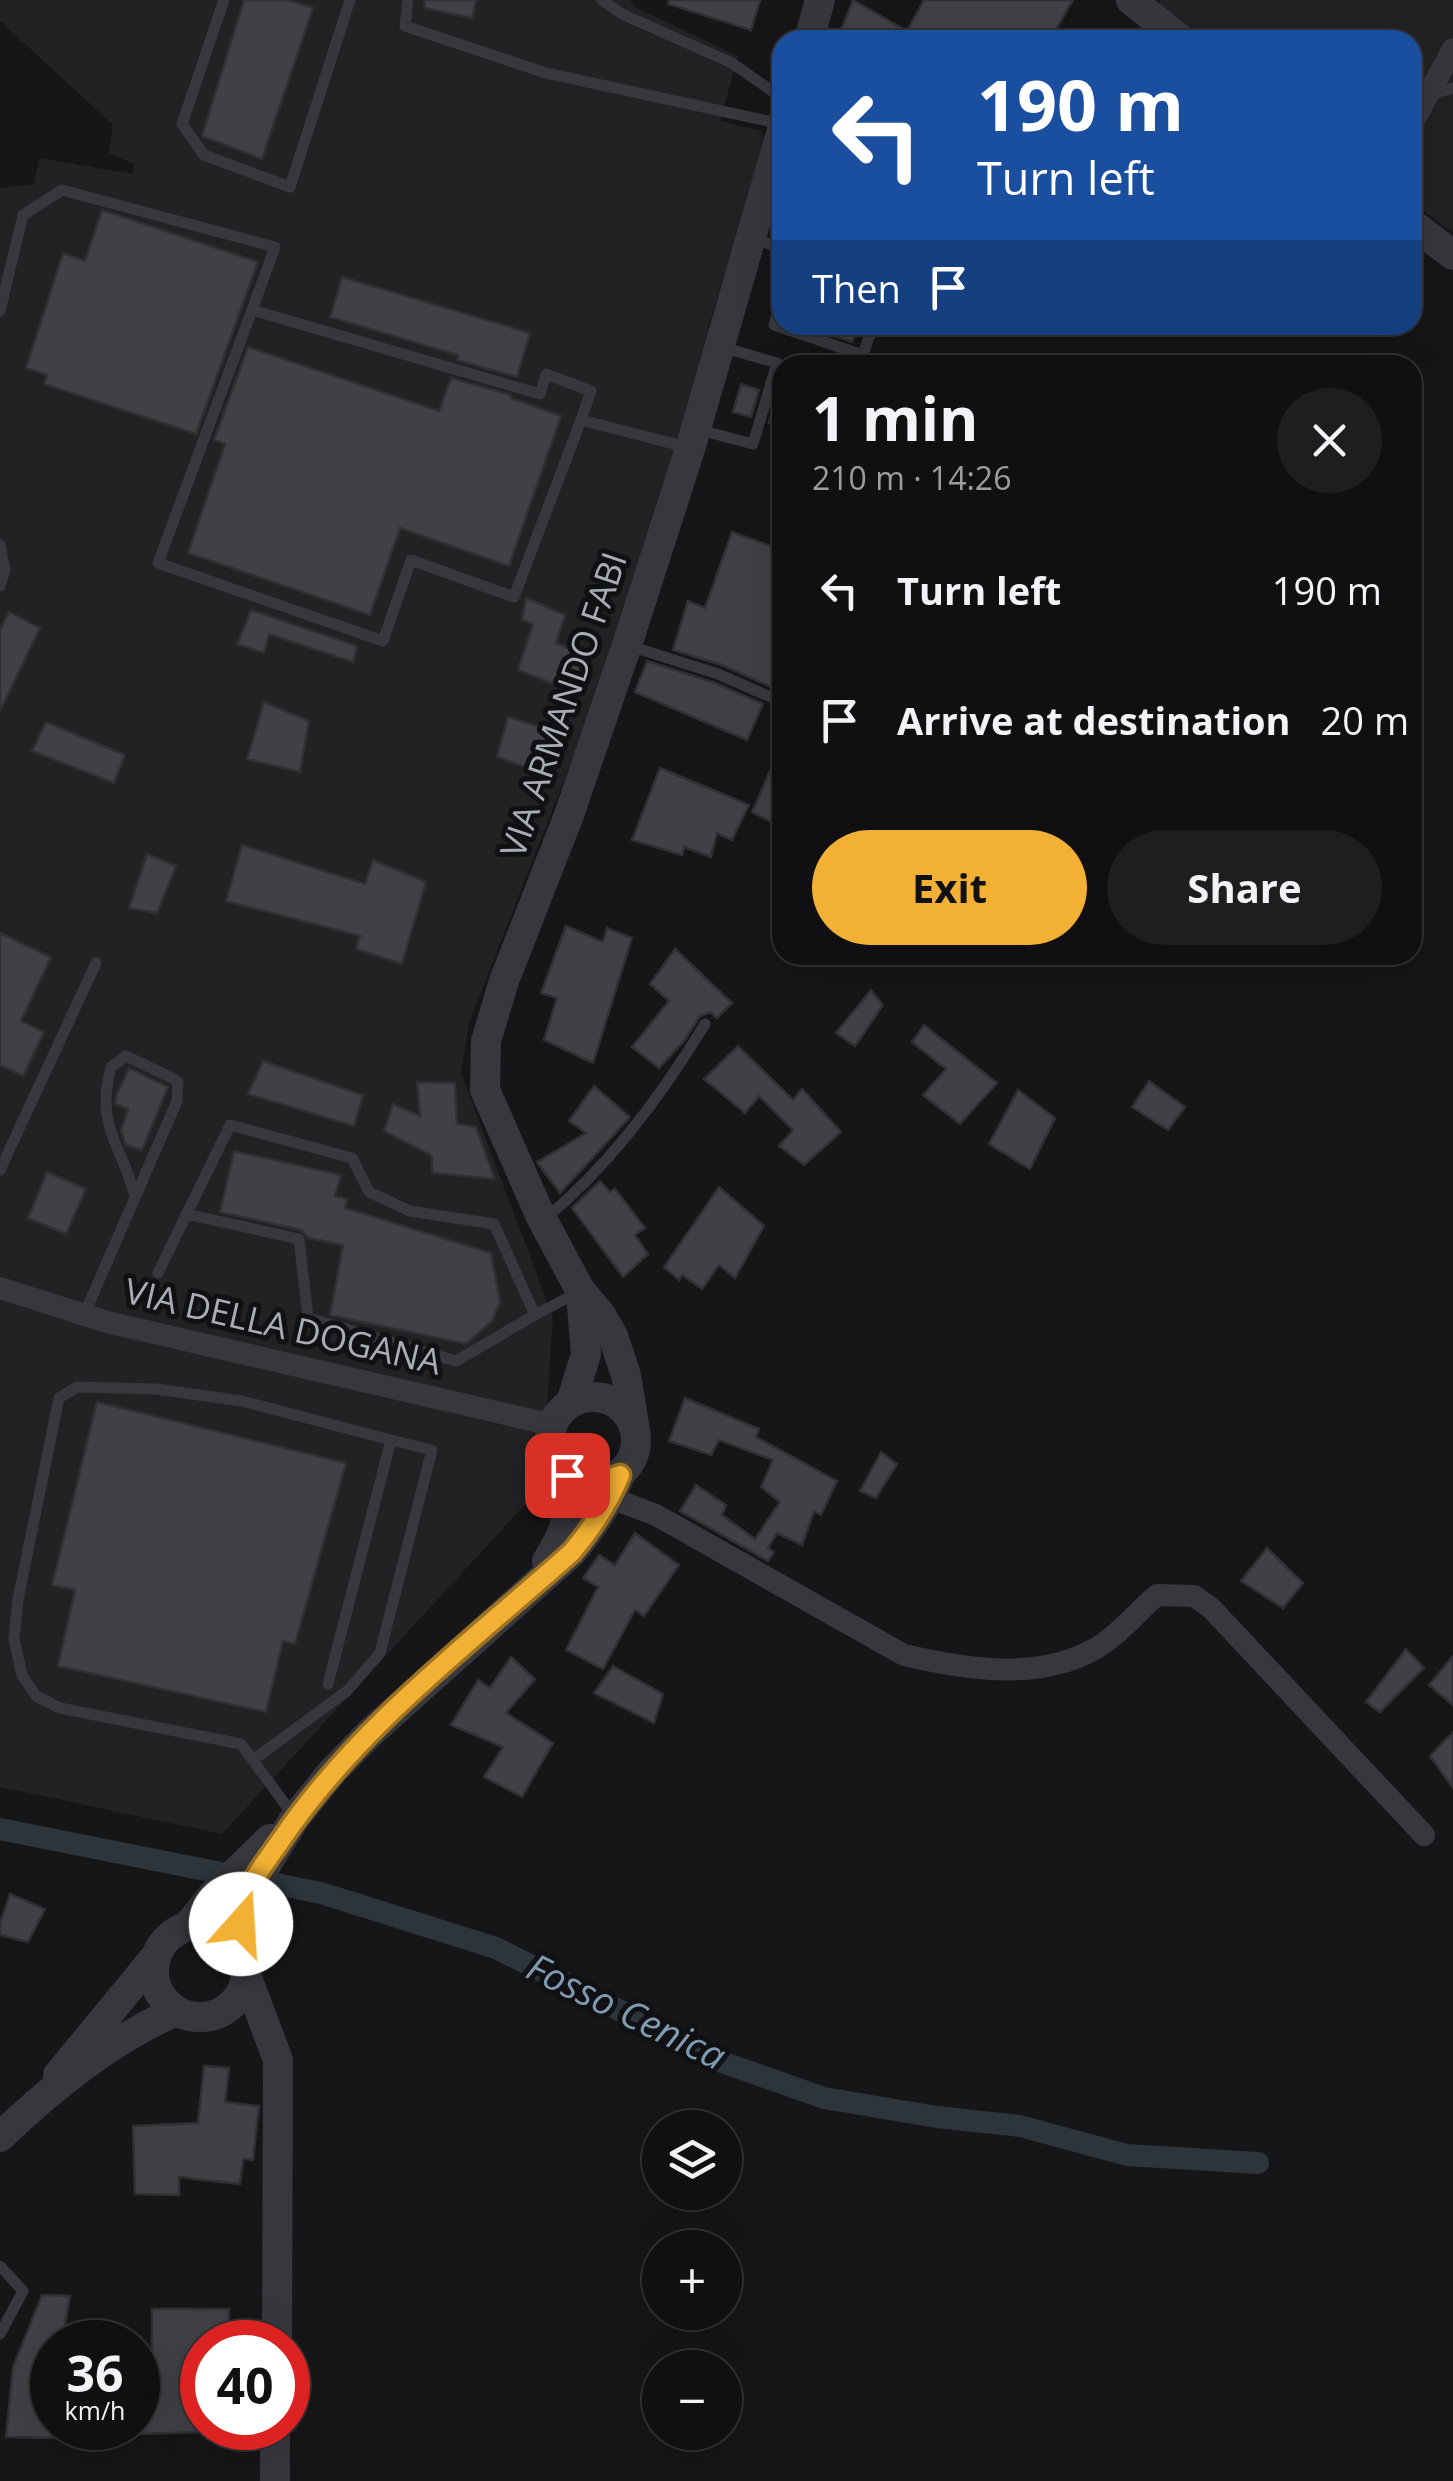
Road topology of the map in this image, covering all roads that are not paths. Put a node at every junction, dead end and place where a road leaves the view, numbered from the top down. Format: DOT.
graph roads {
  1 [pos="224,0"];
  2 [pos="350,0"];
  3 [pos="408,0"];
  4 [pos="602,0"];
  5 [pos="820,0"];
  6 [pos="1130,0"];
  7 [pos="812,30"];
  8 [pos="1168,30"];
  9 [pos="1453,49"];
  10 [pos="1453,88"];
  11 [pos="772,91"];
  12 [pos="1428,95"];
  13 [pos="1422,106"];
  14 [pos="772,125"];
  15 [pos="772,163"];
  16 [pos="1422,232"];
  17 [pos="751,238"];
  18 [pos="772,245"];
  19 [pos="1453,255"];
  20 [pos="252,310"];
  21 [pos="0,311"];
  22 [pos="803,335"];
  23 [pos="720,346"];
  24 [pos="860,355"];
  25 [pos="772,362"];
  26 [pos="772,380"];
  27 [pos="581,420"];
  28 [pos="693,439"];
  29 [pos="0,545"];
  30 [pos="0,586"];
  31 [pos="627,645"];
  32 [pos="772,698"];
  33 [pos="96,963"];
  34 [pos="705,1024"];
  35 [pos="0,1170"];
  36 [pos="135,1196"];
  37 [pos="186,1214"];
  38 [pos="543,1221"];
  39 [pos="158,1272"];
  40 [pos="0,1288"];
  41 [pos="580,1290"];
  42 [pos="84,1315"];
  43 [pos="535,1315"];
  44 [pos="562,1414"];
  45 [pos="634,1424"];
  46 [pos="391,1440"];
  47 [pos="567,1475"];
  48 [pos="616,1486"];
  49 [pos="530,1589"];
  50 [pos="328,1684"];
  51 [pos="253,1760"];
  52 [pos="295,1818"];
  53 [pos="1424,1835"];
  54 [pos="258,1858"];
  55 [pos="188,1926"];
  56 [pos="156,1956"];
  57 [pos="242,1961"];
  58 [pos="177,2011"];
  59 [pos="207,2016"];
  60 [pos="278,2084"];
  61 [pos="38,2101"];
  62 [pos="0,2137"];
  63 [pos="0,2266"];
  64 [pos="277,2320"];
  65 [pos="0,2334"];
  66 [pos="276,2450"];
  67 [pos="275,2481"];
  1 -- 2 [label="lane"];
  3 -- 14 [label="lane"];
  4 -- 11 [label="lane"];
  5 -- 7 [label="street"];
  6 -- 8 [label="street"];
  9 -- 12 [label="street"];
  10 -- 12 [label="lane"];
  12 -- 13 [label="street"];
  15 -- 17 [label="street, VIA ARMANDO FABI"];
  16 -- 19 [label="street"];
  17 -- 18 [label="lane"];
  17 -- 23 [label="street, VIA ARMANDO FABI"];
  20 -- 21 [label="lane"];
  20 -- 27 [label="lane"];
  20 -- 27 [label="lane"];
  22 -- 24 [label="lane"];
  23 -- 25 [label="lane"];
  23 -- 28 [label="street, VIA ARMANDO FABI"];
  26 -- 28 [label="lane"];
  27 -- 28 [label="lane"];
  28 -- 31 [label="street, VIA ARMANDO FABI"];
  29 -- 30 [label="lane"];
  31 -- 32 [label="lane"];
  31 -- 38 [label="street, VIA ARMANDO FABI"];
  33 -- 35 [label="lane"];
  34 -- 38 [label="lane"];
  36 -- 36 [label="lane"];
  36 -- 42 [label="lane"];
  37 -- 39 [label="lane"];
  37 -- 43 [label="lane"];
  37 -- 43 [label="lane"];
  38 -- 41 [label="street, VIA ARMANDO FABI"];
  40 -- 42 [label="street, VIA DELLA DOGANA"];
  41 -- 43 [label="lane"];
  41 -- 44 [label="street"];
  41 -- 45 [label="street"];
  42 -- 44 [label="street, VIA DELLA DOGANA"];
  44 -- 45 [label="street"];
  44 -- 47 [label="street"];
  45 -- 48 [label="street"];
  46 -- 50 [label="lane"];
  46 -- 51 [label="lane"];
  46 -- 51 [label="lane"];
  47 -- 48 [label="street"];
  47 -- 49 [label="street"];
  48 -- 49 [label="street"];
  48 -- 53 [label="street"];
  49 -- 52 [label="street"];
  51 -- 52 [label="lane"];
  52 -- 54 [label="street"];
  54 -- 55 [label="street"];
  54 -- 57 [label="street"];
  55 -- 56 [label="street"];
  55 -- 57 [label="street"];
  56 -- 58 [label="street"];
  56 -- 61 [label="street"];
  57 -- 59 [label="street"];
  57 -- 60 [label="street"];
  58 -- 59 [label="street"];
  58 -- 61 [label="street"];
  59 -- 60 [label="street"];
  60 -- 64 [label="street"];
  61 -- 62 [label="street"];
  63 -- 65 [label="lane"];
  66 -- 67 [label="street"];
}
